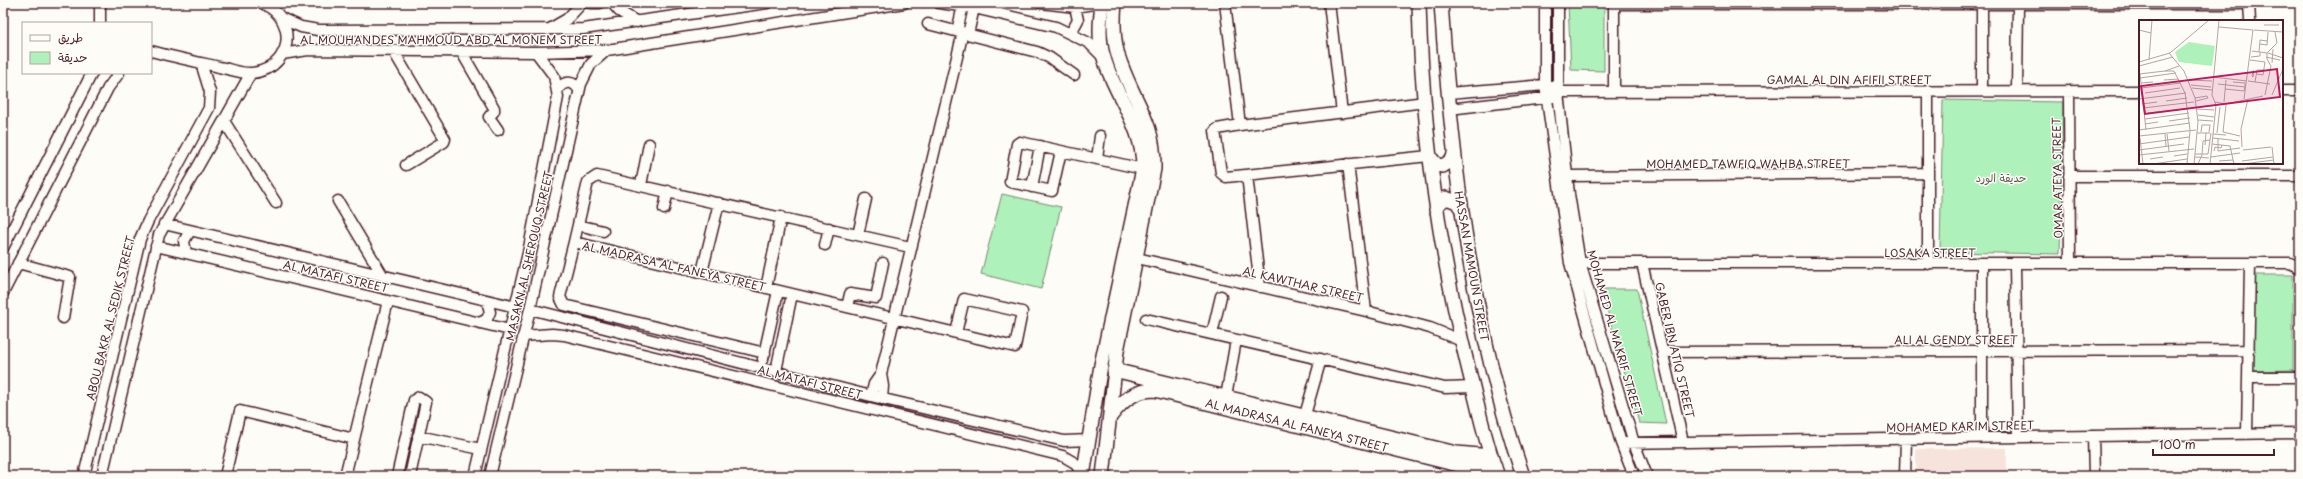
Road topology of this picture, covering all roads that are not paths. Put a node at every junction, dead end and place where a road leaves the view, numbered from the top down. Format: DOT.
graph roads {
  1 [pos="100,3"];
  2 [pos="261,3"];
  3 [pos="582,3"];
  4 [pos="590,3"];
  5 [pos="600,3"];
  6 [pos="612,3"];
  7 [pos="767,3"];
  8 [pos="904,3"];
  9 [pos="939,3"];
  10 [pos="1041,3"];
  11 [pos="1100,3"];
  12 [pos="1115,3"];
  13 [pos="1225,3"];
  14 [pos="1329,3"];
  15 [pos="1419,3"];
  16 [pos="1441,3"];
  17 [pos="1545,3"];
  18 [pos="1558,3"];
  19 [pos="1614,4"];
  20 [pos="1982,4"];
  21 [pos="2018,4"];
  22 [pos="2249,4"];
  23 [pos="963,6"];
  24 [pos="1075,7"];
  25 [pos="974,8"];
  26 [pos="281,18"];
  27 [pos="2250,20"];
  28 [pos="100,22"];
  29 [pos="637,22"];
  30 [pos="928,24"];
  31 [pos="546,30"];
  32 [pos="962,32"];
  33 [pos="1071,33"];
  34 [pos="606,50"];
  35 [pos="152,51"];
  36 [pos="461,51"];
  37 [pos="394,52"];
  38 [pos="536,52"];
  39 [pos="282,54"];
  40 [pos="1104,58"];
  41 [pos="201,63"];
  42 [pos="251,73"];
  43 [pos="91,74"];
  44 [pos="118,74"];
  45 [pos="1074,75"];
  46 [pos="1545,85"];
  47 [pos="558,89"];
  48 [pos="579,90"];
  49 [pos="1614,91"];
  50 [pos="1928,91"];
  51 [pos="1982,91"];
  52 [pos="2017,91"];
  53 [pos="2069,91"];
  54 [pos="2139,91"];
  55 [pos="2283,91"];
  56 [pos="2300,91"];
  57 [pos="1558,92"];
  58 [pos="1448,93"];
  59 [pos="1547,99"];
  60 [pos="1425,102"];
  61 [pos="1449,109"];
  62 [pos="1342,113"];
  63 [pos="224,121"];
  64 [pos="1240,125"];
  65 [pos="498,130"];
  66 [pos="1100,136"];
  67 [pos="649,144"];
  68 [pos="1040,146"];
  69 [pos="1061,151"];
  70 [pos="1454,153"];
  71 [pos="1429,156"];
  72 [pos="1097,160"];
  73 [pos="1348,164"];
  74 [pos="406,165"];
  75 [pos="1143,169"];
  76 [pos="1928,173"];
  77 [pos="1247,175"];
  78 [pos="1567,176"];
  79 [pos="2069,176"];
  80 [pos="2300,176"];
  81 [pos="641,185"];
  82 [pos="1032,187"];
  83 [pos="668,191"];
  84 [pos="160,199"];
  85 [pos="866,199"];
  86 [pos="338,201"];
  87 [pos="276,203"];
  88 [pos="719,203"];
  89 [pos="174,207"];
  90 [pos="1460,207"];
  91 [pos="664,210"];
  92 [pos="1436,210"];
  93 [pos="781,217"];
  94 [pos="164,224"];
  95 [pos="578,225"];
  96 [pos="829,228"];
  97 [pos="190,231"];
  98 [pos="603,231"];
  99 [pos="858,235"];
  100 [pos="574,242"];
  101 [pos="825,245"];
  102 [pos="156,246"];
  103 [pos="910,247"];
  104 [pos="3,248"];
  105 [pos="186,253"];
  106 [pos="1137,258"];
  107 [pos="2300,259"];
  108 [pos="18,263"];
  109 [pos="1575,263"];
  110 [pos="1642,263"];
  111 [pos="883,264"];
  112 [pos="1928,264"];
  113 [pos="1982,264"];
  114 [pos="2070,264"];
  115 [pos="2250,264"];
  116 [pos="2290,264"];
  117 [pos="2015,265"];
  118 [pos="2300,268"];
  119 [pos="702,272"];
  120 [pos="383,276"];
  121 [pos="1260,287"];
  122 [pos="766,288"];
  123 [pos="778,291"];
  124 [pos="3,293"];
  125 [pos="792,294"];
  126 [pos="1221,296"];
  127 [pos="388,301"];
  128 [pos="487,301"];
  129 [pos="516,306"];
  130 [pos="847,307"];
  131 [pos="530,309"];
  132 [pos="1366,311"];
  133 [pos="557,316"];
  134 [pos="63,318"];
  135 [pos="894,318"];
  136 [pos="1146,319"];
  137 [pos="480,323"];
  138 [pos="510,330"];
  139 [pos="956,333"];
  140 [pos="552,334"];
  141 [pos="1212,334"];
  142 [pos="523,336"];
  143 [pos="1236,340"];
  144 [pos="1462,341"];
  145 [pos="2016,350"];
  146 [pos="2249,350"];
  147 [pos="1982,351"];
  148 [pos="1664,352"];
  149 [pos="765,353"];
  150 [pos="1321,359"];
  151 [pos="762,368"];
  152 [pos="1114,370"];
  153 [pos="776,371"];
  154 [pos="881,374"];
  155 [pos="1138,375"];
  156 [pos="2248,376"];
  157 [pos="2300,377"];
  158 [pos="1473,387"];
  159 [pos="1136,394"];
  160 [pos="871,396"];
  161 [pos="1226,397"];
  162 [pos="882,399"];
  163 [pos="1305,415"];
  164 [pos="1110,417"];
  165 [pos="2300,433"];
  166 [pos="2247,434"];
  167 [pos="418,436"];
  168 [pos="2093,436"];
  169 [pos="2018,437"];
  170 [pos="1982,438"];
  171 [pos="354,439"];
  172 [pos="1057,439"];
  173 [pos="1906,439"];
  174 [pos="1090,440"];
  175 [pos="1634,442"];
  176 [pos="1683,442"];
  177 [pos="1621,443"];
  178 [pos="481,448"];
  179 [pos="1054,454"];
  180 [pos="1495,466"];
  181 [pos="84,476"];
  182 [pos="102,476"];
  183 [pos="225,476"];
  184 [pos="345,476"];
  185 [pos="397,476"];
  186 [pos="410,476"];
  187 [pos="475,476"];
  188 [pos="490,476"];
  189 [pos="1083,476"];
  190 [pos="1103,476"];
  191 [pos="1523,476"];
  192 [pos="1634,476"];
  193 [pos="1647,476"];
  194 [pos="1905,476"];
  195 [pos="2094,476"];
  1 -- 28 [label="street"];
  2 -- 26 [label="street, AL MOUHANDES MAHMOUD ABD AL MONEM STREET"];
  3 -- 31 [label="street"];
  4 -- 5 [label="street"];
  6 -- 29 [label="street"];
  7 -- 29 [label="street, AL MOUHANDES MAHMOUD ABD AL MONEM STREET"];
  8 -- 34 [label="street, AL MOUHANDES MAHMOUD ABD AL MONEM STREET"];
  9 -- 23 [label="street"];
  10 -- 24 [label="street"];
  11 -- 24 [label="street"];
  11 -- 40 [label="main road"];
  12 -- 106 [label="main road"];
  13 -- 64 [label="street"];
  14 -- 62 [label="street"];
  15 -- 60 [label="main road, HASSAN MAMOUN STREET"];
  16 -- 58 [label="main road, HASSAN MAMOUN STREET"];
  17 -- 46 [label="street, MOHAMED AL MAKRIF STREET"];
  18 -- 57 [label="street, MOHAMED AL MAKRIF STREET"];
  19 -- 20 [label="street"];
  19 -- 49 [label="street"];
  20 -- 21 [label="street"];
  20 -- 51 [label="street"];
  21 -- 22 [label="street"];
  21 -- 52 [label="street"];
  22 -- 27 [label="street"];
  23 -- 25 [label="street"];
  23 -- 32 [label="street"];
  24 -- 33 [label="street"];
  25 -- 32 [label="street"];
  25 -- 33 [label="street"];
  26 -- 31 [label="street, AL MOUHANDES MAHMOUD ABD AL MONEM STREET"];
  26 -- 39 [label="street"];
  29 -- 31 [label="street, AL MOUHANDES MAHMOUD ABD AL MONEM STREET"];
  30 -- 32 [label="street"];
  32 -- 45 [label="street"];
  32 -- 103 [label="street"];
  33 -- 40 [label="street"];
  34 -- 38 [label="street, AL MOUHANDES MAHMOUD ABD AL MONEM STREET"];
  34 -- 48 [label="street, MASAKN AL SHEROUQ STREET"];
  35 -- 41 [label="street"];
  36 -- 37 [label="street, AL MOUHANDES MAHMOUD ABD AL MONEM STREET"];
  36 -- 38 [label="street, AL MOUHANDES MAHMOUD ABD AL MONEM STREET"];
  36 -- 65 [label="street"];
  37 -- 39 [label="street, AL MOUHANDES MAHMOUD ABD AL MONEM STREET"];
  37 -- 74 [label="street"];
  38 -- 47 [label="street, MASAKN AL SHEROUQ STREET"];
  39 -- 42 [label="street"];
  40 -- 75 [label="main road"];
  41 -- 42 [label="street"];
  41 -- 84 [label="street, ABOU BAKR AL SEDIK STREET"];
  42 -- 63 [label="street"];
  43 -- 104 [label="street"];
  44 -- 108 [label="street"];
  46 -- 57 [label="street, GAMAL AL DIN AFIFII STREET"];
  46 -- 58 [label="street"];
  46 -- 59 [label="street, MOHAMED AL MAKRIF STREET"];
  47 -- 48 [label="street"];
  47 -- 129 [label="street, MASAKN AL SHEROUQ STREET"];
  48 -- 131 [label="street, MASAKN AL SHEROUQ STREET"];
  49 -- 50 [label="street, GAMAL AL DIN AFIFII STREET"];
  49 -- 57 [label="street, GAMAL AL DIN AFIFII STREET"];
  50 -- 51 [label="street, GAMAL AL DIN AFIFII STREET"];
  50 -- 76 [label="street"];
  51 -- 52 [label="street, GAMAL AL DIN AFIFII STREET"];
  52 -- 53 [label="street, GAMAL AL DIN AFIFII STREET"];
  53 -- 54 [label="street, GAMAL AL DIN AFIFII STREET"];
  53 -- 79 [label="street, OMAR ATEYA STREET"];
  55 -- 56 [label="street"];
  57 -- 59 [label="street"];
  57 -- 78 [label="street, MOHAMED AL MAKRIF STREET"];
  58 -- 61 [label="main road, HASSAN MAMOUN STREET"];
  59 -- 61 [label="street"];
  59 -- 109 [label="street, MOHAMED AL MAKRIF STREET"];
  60 -- 62 [label="street"];
  60 -- 71 [label="main road, HASSAN MAMOUN STREET"];
  61 -- 70 [label="main road, HASSAN MAMOUN STREET"];
  62 -- 64 [label="street"];
  63 -- 87 [label="street"];
  63 -- 89 [label="street"];
  64 -- 77 [label="street"];
  66 -- 72 [label="street"];
  67 -- 81 [label="street"];
  68 -- 69 [label="street"];
  68 -- 82 [label="street"];
  68 -- 82 [label="street"];
  69 -- 72 [label="street"];
  69 -- 82 [label="street"];
  70 -- 71 [label="main road"];
  70 -- 90 [label="main road, HASSAN MAMOUN STREET"];
  71 -- 73 [label="street"];
  71 -- 92 [label="main road, HASSAN MAMOUN STREET"];
  72 -- 75 [label="street"];
  73 -- 77 [label="street"];
  73 -- 132 [label="street"];
  75 -- 174 [label="main road"];
  76 -- 78 [label="street, MOHAMED TAWFIQ WAHBA STREET"];
  76 -- 112 [label="street"];
  77 -- 121 [label="street"];
  78 -- 109 [label="street, MOHAMED AL MAKRIF STREET"];
  79 -- 80 [label="street"];
  79 -- 114 [label="street, OMAR ATEYA STREET"];
  81 -- 83 [label="street"];
  81 -- 95 [label="street"];
  83 -- 88 [label="street"];
  83 -- 91 [label="street"];
  84 -- 89 [label="street"];
  84 -- 181 [label="street, ABOU BAKR AL SEDIK STREET"];
  85 -- 99 [label="street"];
  86 -- 120 [label="street"];
  88 -- 93 [label="street"];
  88 -- 119 [label="street"];
  89 -- 94 [label="street"];
  90 -- 92 [label="main road"];
  90 -- 191 [label="main road, HASSAN MAMOUN STREET"];
  92 -- 144 [label="main road, HASSAN MAMOUN STREET"];
  93 -- 96 [label="street"];
  93 -- 122 [label="street"];
  94 -- 97 [label="street, AL MATAFI STREET"];
  94 -- 102 [label="street"];
  95 -- 98 [label="street"];
  95 -- 100 [label="street"];
  96 -- 99 [label="street"];
  96 -- 101 [label="street"];
  97 -- 105 [label="street"];
  97 -- 120 [label="street, AL MATAFI STREET"];
  99 -- 103 [label="street"];
  100 -- 119 [label="street, AL MADRASA AL FANEYA STREET"];
  100 -- 149 [label="street, AL MADRASA AL FANEYA STREET"];
  102 -- 105 [label="street, AL MATAFI STREET"];
  102 -- 182 [label="street"];
  103 -- 135 [label="street"];
  105 -- 127 [label="street, AL MATAFI STREET"];
  106 -- 121 [label="street, AL KAWTHAR STREET"];
  106 -- 152 [label="main road"];
  107 -- 116 [label="street, LOSAKA STREET"];
  108 -- 124 [label="street"];
  108 -- 134 [label="street"];
  109 -- 110 [label="street, LOSAKA STREET"];
  109 -- 175 [label="street, MOHAMED AL MAKRIF STREET"];
  109 -- 177 [label="street, MOHAMED AL MAKRIF STREET"];
  110 -- 112 [label="street, LOSAKA STREET"];
  110 -- 148 [label="street, GABER IBN ATIQ STREET"];
  111 -- 130 [label="street"];
  112 -- 113 [label="street, LOSAKA STREET"];
  113 -- 117 [label="street, LOSAKA STREET"];
  113 -- 147 [label="street"];
  114 -- 115 [label="street, LOSAKA STREET"];
  114 -- 117 [label="street, LOSAKA STREET"];
  115 -- 116 [label="street, LOSAKA STREET"];
  115 -- 146 [label="street"];
  116 -- 118 [label="street, LOSAKA STREET"];
  117 -- 145 [label="street"];
  119 -- 122 [label="street, AL MADRASA AL FANEYA STREET"];
  120 -- 128 [label="street, AL MATAFI STREET"];
  121 -- 132 [label="street, AL KAWTHAR STREET"];
  122 -- 123 [label="street, AL MADRASA AL FANEYA STREET"];
  123 -- 125 [label="street, AL MADRASA AL FANEYA STREET"];
  123 -- 149 [label="street"];
  125 -- 130 [label="street, AL MADRASA AL FANEYA STREET"];
  125 -- 153 [label="street"];
  126 -- 141 [label="street"];
  127 -- 137 [label="street, AL MATAFI STREET"];
  127 -- 171 [label="street"];
  128 -- 129 [label="street, AL MATAFI STREET"];
  128 -- 137 [label="street"];
  129 -- 138 [label="street, MASAKN AL SHEROUQ STREET"];
  130 -- 135 [label="street, AL MADRASA AL FANEYA STREET"];
  131 -- 133 [label="street, AL MATAFI STREET"];
  131 -- 142 [label="street, MASAKN AL SHEROUQ STREET"];
  132 -- 144 [label="street, AL KAWTHAR STREET"];
  133 -- 140 [label="street"];
  133 -- 151 [label="street, AL MATAFI STREET"];
  135 -- 139 [label="street, AL MADRASA AL FANEYA STREET"];
  135 -- 154 [label="street"];
  136 -- 141 [label="street"];
  137 -- 138 [label="street, AL MATAFI STREET"];
  138 -- 178 [label="street, MASAKN AL SHEROUQ STREET"];
  139 -- 139 [label="street, AL MADRASA AL FANEYA STREET"];
  140 -- 142 [label="street, AL MATAFI STREET"];
  140 -- 179 [label="street, AL MATAFI STREET"];
  141 -- 143 [label="street"];
  142 -- 188 [label="street, MASAKN AL SHEROUQ STREET"];
  143 -- 150 [label="street"];
  143 -- 161 [label="street"];
  144 -- 158 [label="main road, HASSAN MAMOUN STREET"];
  145 -- 146 [label="street, ALI AL GENDY STREET"];
  145 -- 147 [label="street, ALI AL GENDY STREET"];
  145 -- 169 [label="street"];
  146 -- 156 [label="street"];
  147 -- 148 [label="street, ALI AL GENDY STREET"];
  147 -- 170 [label="street"];
  148 -- 176 [label="street, GABER IBN ATIQ STREET"];
  149 -- 151 [label="street"];
  150 -- 158 [label="street"];
  150 -- 163 [label="street"];
  151 -- 153 [label="street, AL MATAFI STREET"];
  152 -- 155 [label="main road, AL MADRASA AL FANEYA STREET"];
  152 -- 164 [label="main road"];
  153 -- 160 [label="street, AL MATAFI STREET"];
  154 -- 160 [label="street"];
  154 -- 162 [label="street"];
  155 -- 159 [label="main road"];
  155 -- 161 [label="main road, AL MADRASA AL FANEYA STREET"];
  156 -- 157 [label="street"];
  156 -- 166 [label="street"];
  158 -- 180 [label="main road, HASSAN MAMOUN STREET"];
  159 -- 164 [label="main road, AL MADRASA AL FANEYA STREET"];
  159 -- 180 [label="main road, AL MADRASA AL FANEYA STREET"];
  160 -- 162 [label="street, AL MATAFI STREET"];
  161 -- 163 [label="main road, AL MADRASA AL FANEYA STREET"];
  162 -- 172 [label="street, AL MATAFI STREET"];
  163 -- 180 [label="main road, AL MADRASA AL FANEYA STREET"];
  164 -- 190 [label="main road"];
  165 -- 166 [label="street, MOHAMED KARIM STREET"];
  166 -- 168 [label="street, MOHAMED KARIM STREET"];
  167 -- 178 [label="street"];
  167 -- 185 [label="street"];
  167 -- 186 [label="street"];
  168 -- 169 [label="street, MOHAMED KARIM STREET"];
  168 -- 195 [label="street"];
  169 -- 170 [label="street, MOHAMED KARIM STREET"];
  170 -- 173 [label="street, MOHAMED KARIM STREET"];
  171 -- 183 [label="street"];
  171 -- 184 [label="street"];
  172 -- 174 [label="street, AL MATAFI STREET"];
  172 -- 179 [label="street"];
  173 -- 176 [label="street, MOHAMED KARIM STREET"];
  173 -- 194 [label="street"];
  174 -- 189 [label="main road"];
  175 -- 176 [label="street, MOHAMED KARIM STREET"];
  175 -- 177 [label="street, MOHAMED KARIM STREET"];
  175 -- 193 [label="street, MOHAMED AL MAKRIF STREET"];
  177 -- 192 [label="street, MOHAMED AL MAKRIF STREET"];
  178 -- 187 [label="street, MASAKN AL SHEROUQ STREET"];
  179 -- 189 [label="street, AL MATAFI STREET"];
}
